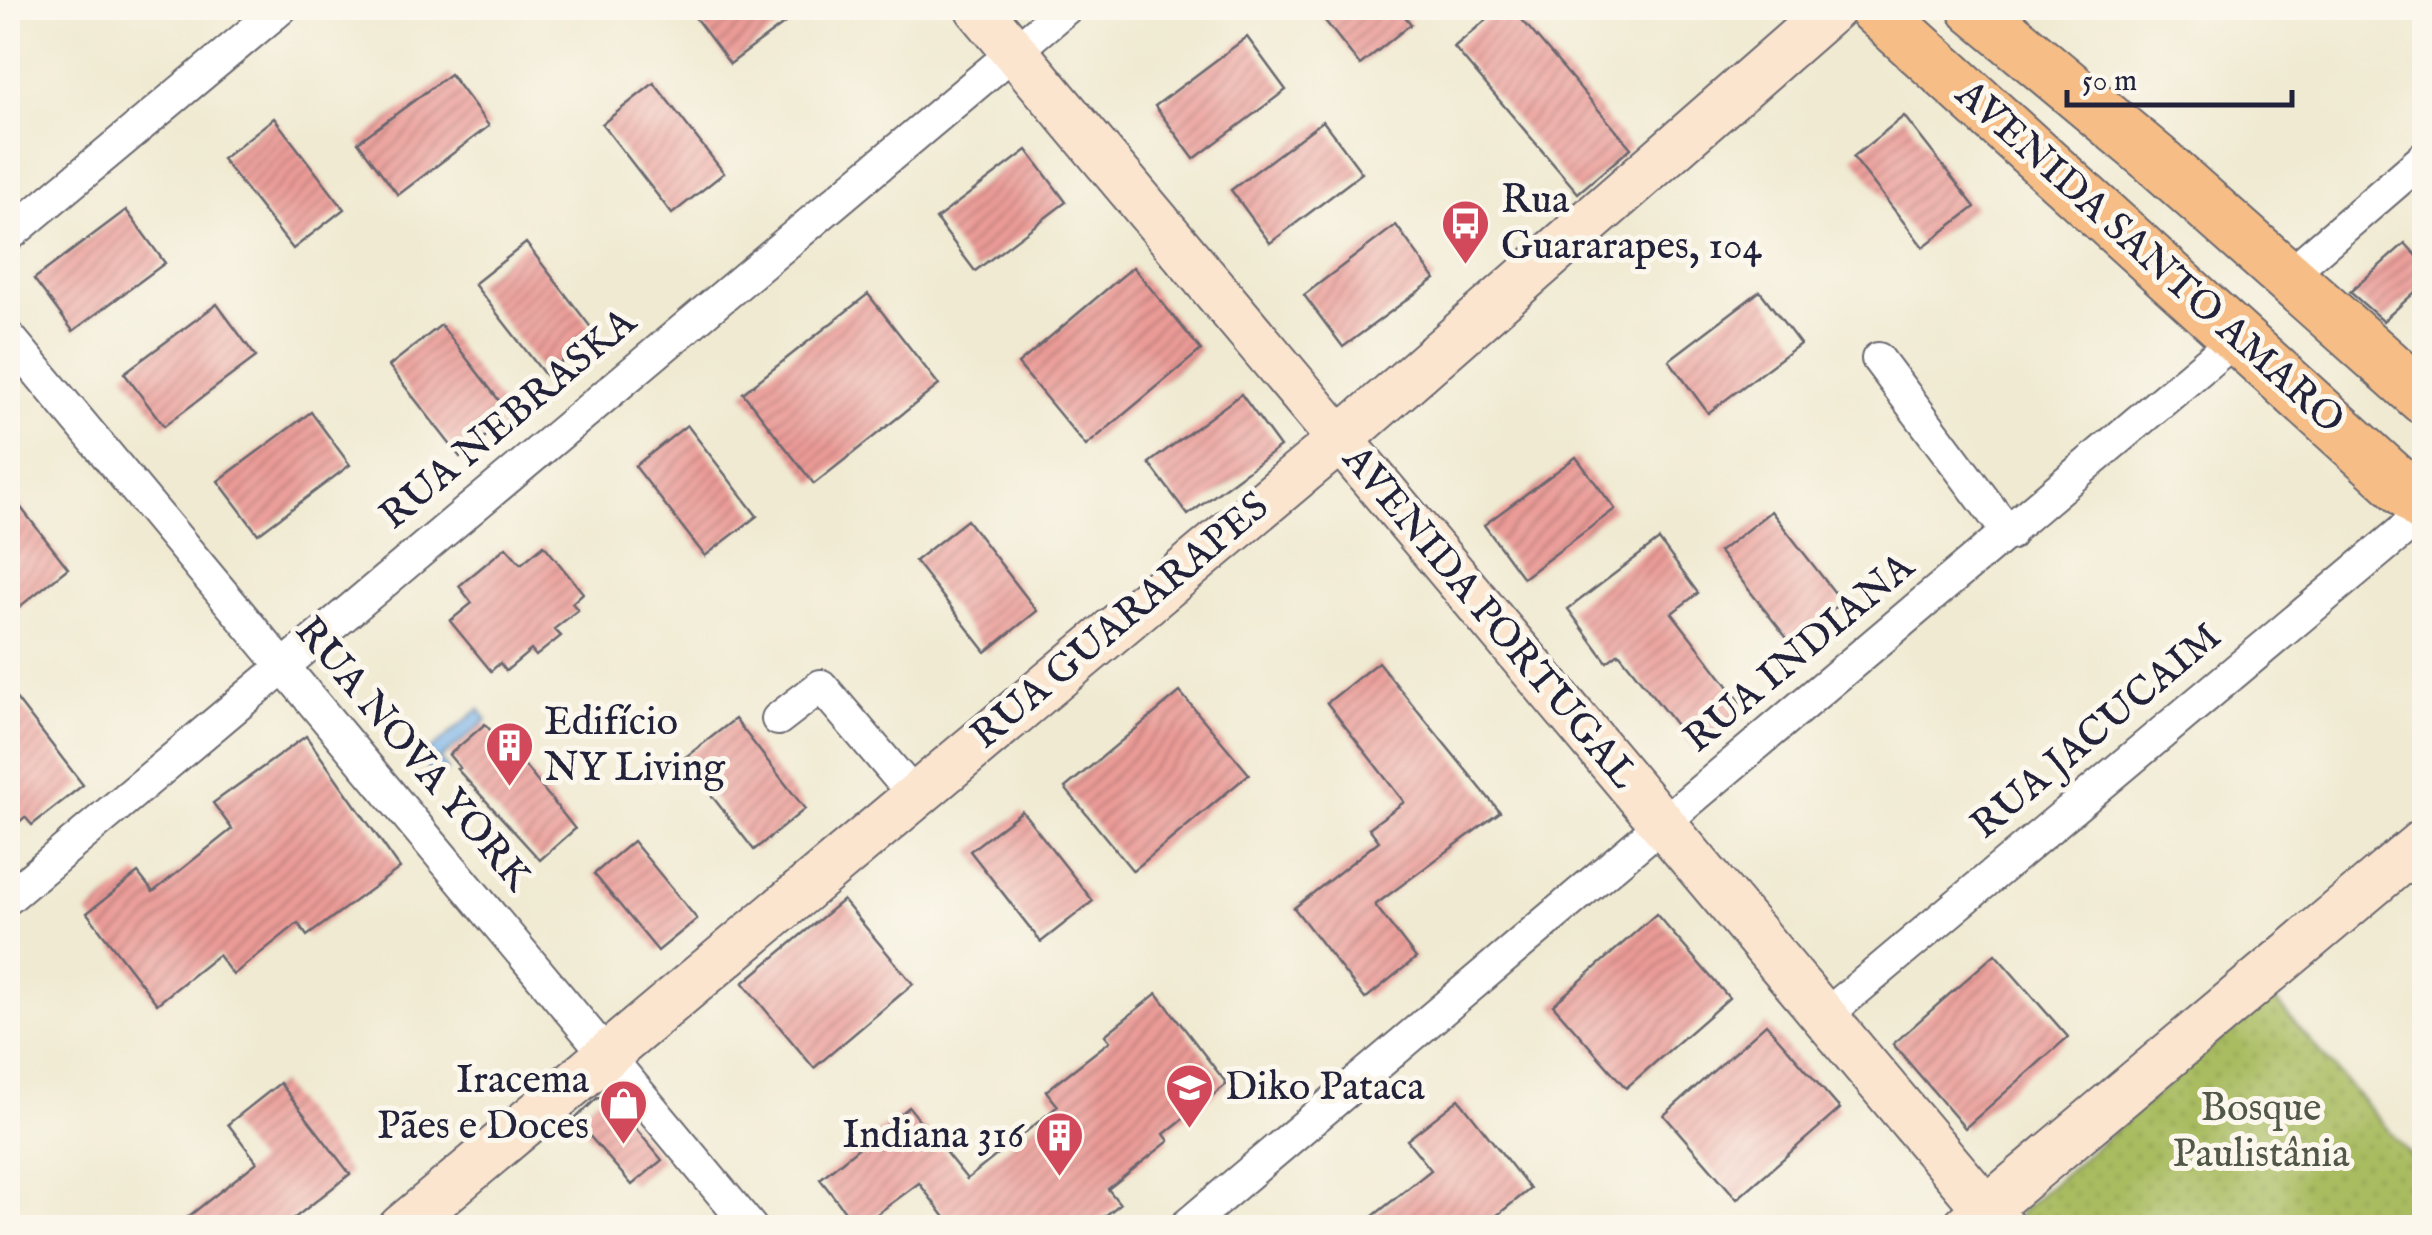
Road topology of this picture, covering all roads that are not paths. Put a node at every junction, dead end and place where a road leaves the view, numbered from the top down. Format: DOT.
graph roads {
  1 [pos="281,8"];
  2 [pos="978,8"];
  3 [pos="1066,8"];
  4 [pos="1834,8"];
  5 [pos="1874,8"];
  6 [pos="1974,8"];
  7 [pos="1015,52"];
  8 [pos="2424,158"];
  9 [pos="8,236"];
  10 [pos="2286,276"];
  11 [pos="8,336"];
  12 [pos="2238,338"];
  13 [pos="1878,360"];
  14 [pos="2424,398"];
  15 [pos="1340,440"];
  16 [pos="2424,510"];
  17 [pos="2009,534"];
  18 [pos="283,665"];
  19 [pos="778,719"];
  20 [pos="914,795"];
  21 [pos="1662,824"];
  22 [pos="2424,841"];
  23 [pos="8,898"];
  24 [pos="1825,1016"];
  25 [pos="606,1056"];
  26 [pos="1984,1221"];
  27 [pos="401,1228"];
  28 [pos="751,1228"];
  29 [pos="1184,1228"];
  1 -- 9 [label="street"];
  2 -- 7 [label="street, AVENIDA PORTUGAL"];
  3 -- 7 [label="street, RUA NEBRASKA"];
  4 -- 15 [label="street, RUA GUARARAPES"];
  5 -- 12 [label="main road, AVENIDA SANTO AMARO"];
  6 -- 10 [label="main road, AVENIDA SANTO AMARO"];
  7 -- 15 [label="street, AVENIDA PORTUGAL"];
  7 -- 18 [label="street, RUA NEBRASKA"];
  8 -- 10 [label="street"];
  10 -- 14 [label="main road, AVENIDA SANTO AMARO"];
  11 -- 18 [label="street, RUA NOVA YORK"];
  12 -- 16 [label="main road, AVENIDA SANTO AMARO"];
  12 -- 17 [label="street, RUA INDIANA"];
  13 -- 17 [label="street"];
  15 -- 20 [label="street, RUA GUARARAPES"];
  15 -- 21 [label="street, AVENIDA PORTUGAL"];
  16 -- 24 [label="street, RUA JACUCAIM"];
  17 -- 21 [label="street, RUA INDIANA"];
  18 -- 23 [label="street, RUA NEBRASKA"];
  18 -- 25 [label="street, RUA NOVA YORK"];
  19 -- 20 [label="street"];
  20 -- 25 [label="street, RUA GUARARAPES"];
  21 -- 24 [label="street, AVENIDA PORTUGAL"];
  21 -- 29 [label="street, RUA INDIANA"];
  22 -- 26 [label="street"];
  24 -- 26 [label="street, AVENIDA PORTUGAL"];
  25 -- 27 [label="street, RUA GUARARAPES"];
  25 -- 28 [label="street, RUA NOVA YORK"];
}
